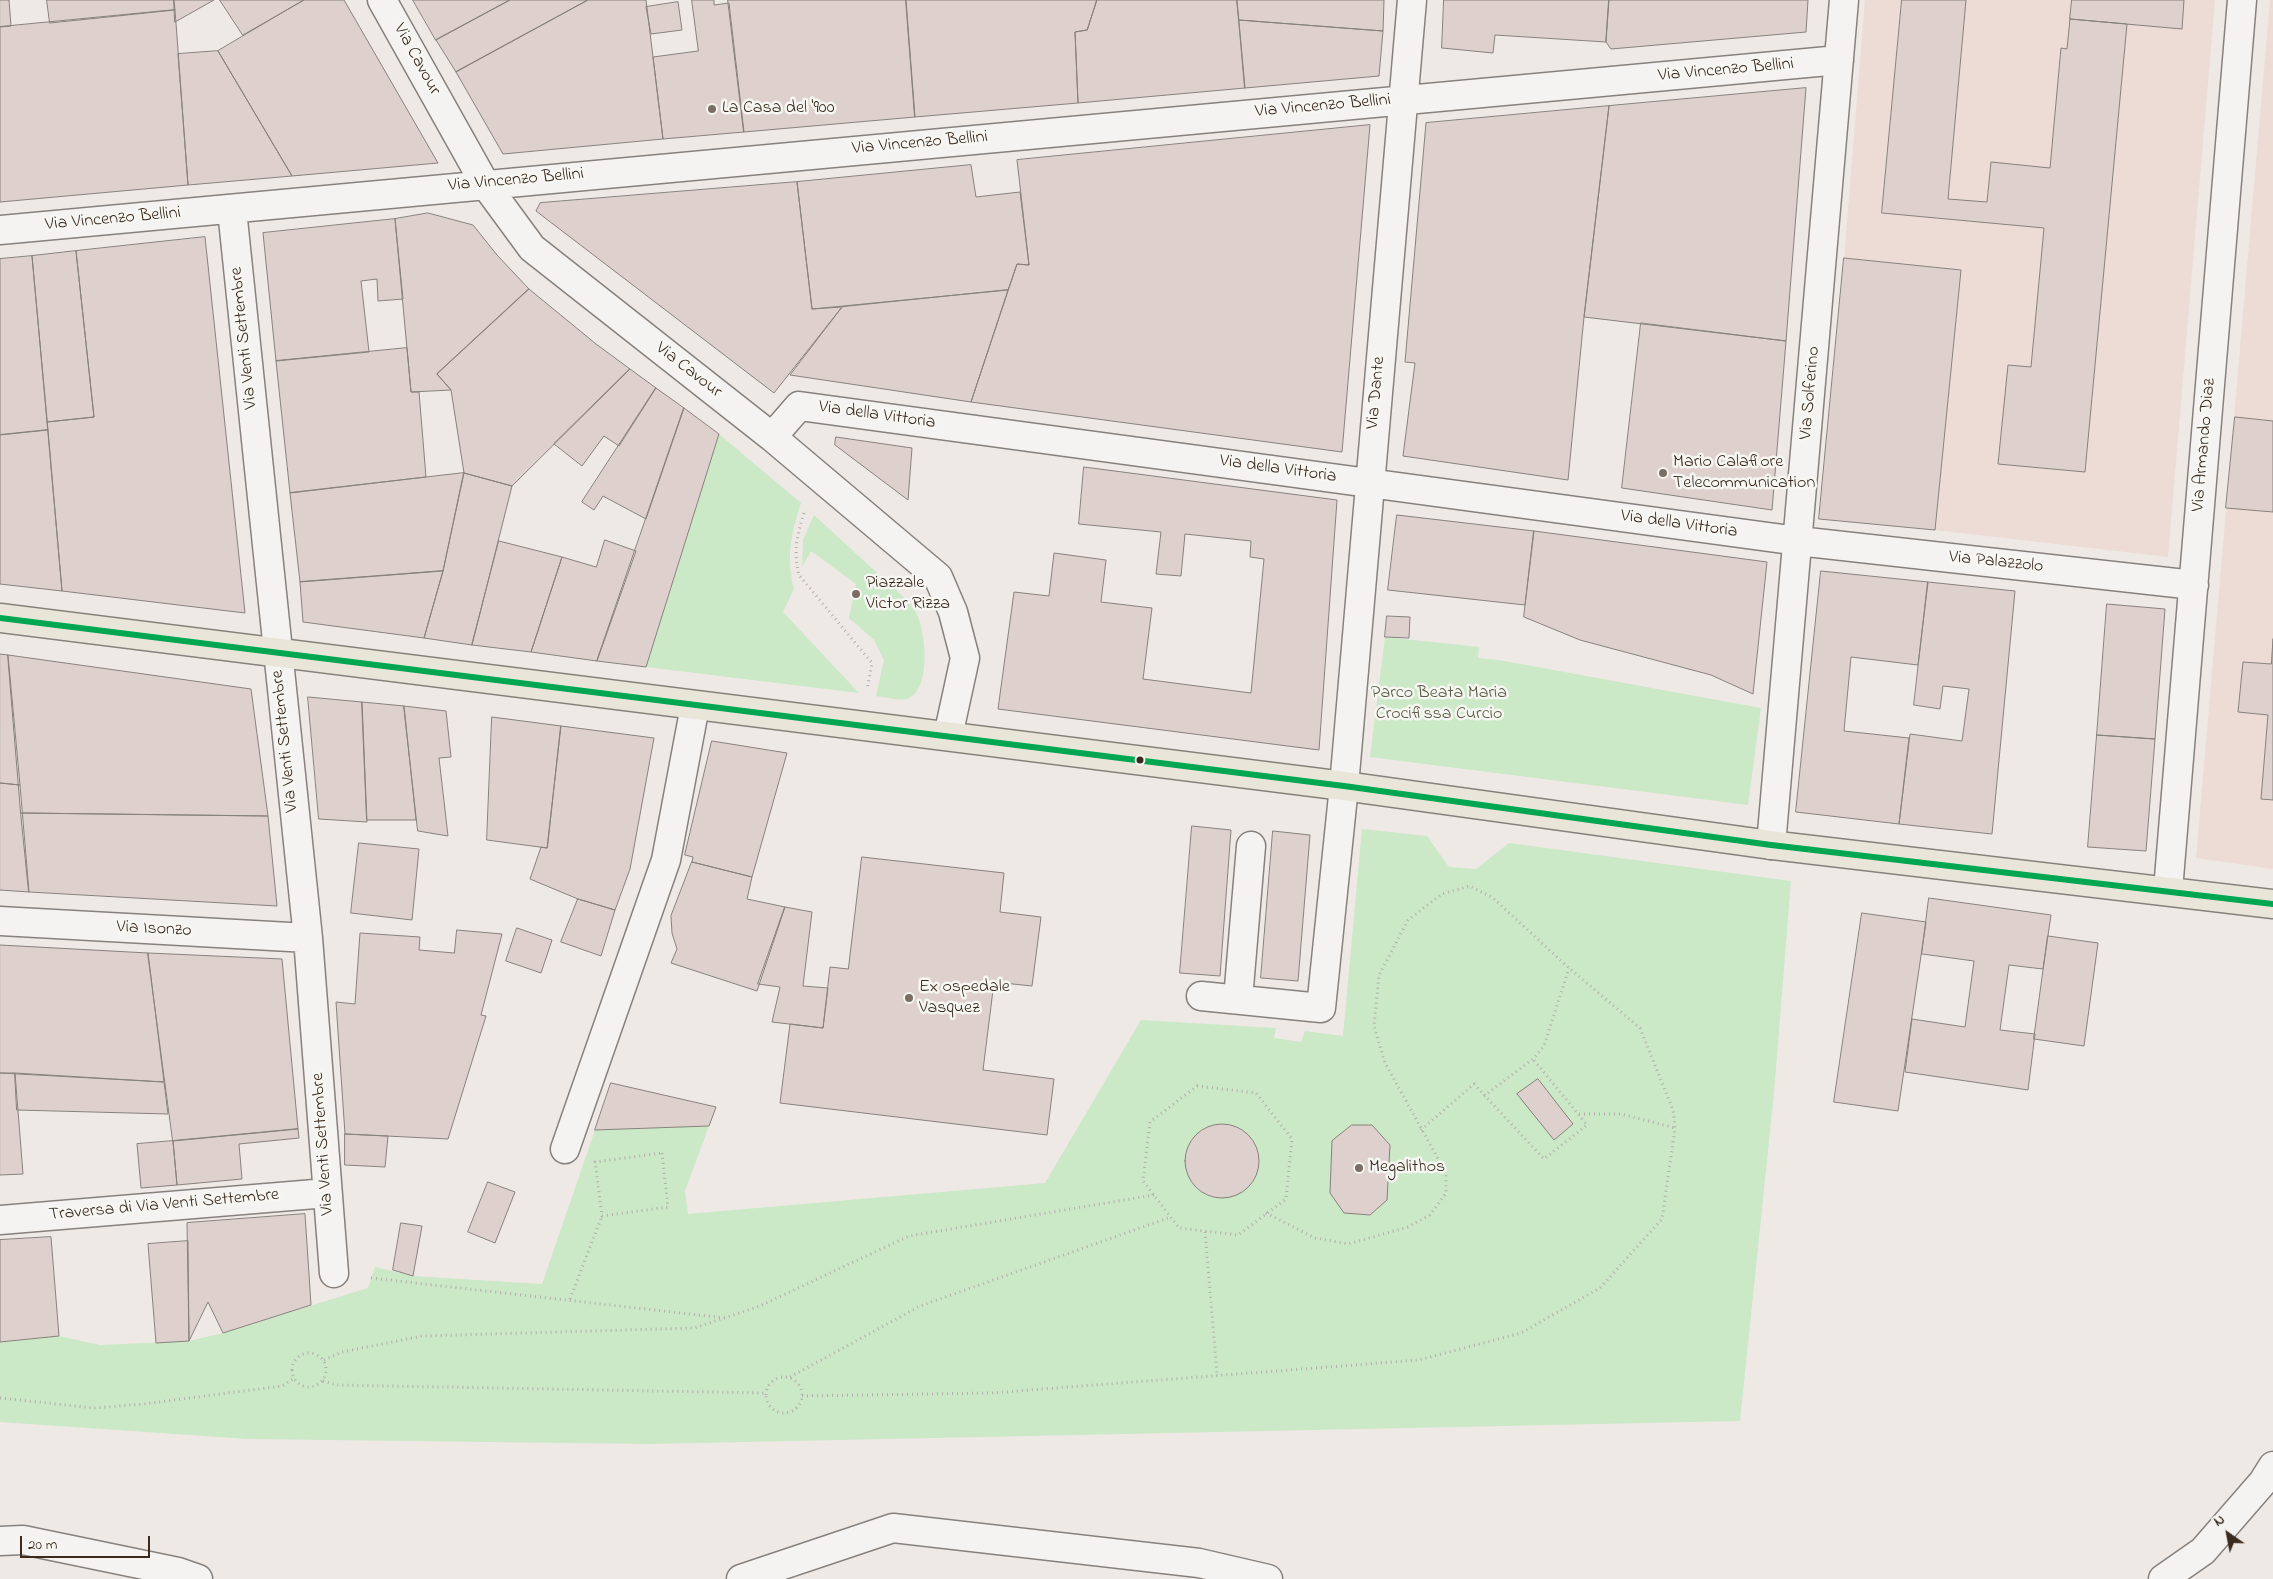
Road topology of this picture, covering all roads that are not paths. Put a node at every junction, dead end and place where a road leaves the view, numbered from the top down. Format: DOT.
graph roads {
  1 [pos="382,0"];
  2 [pos="1412,0"];
  3 [pos="1844,0"];
  4 [pos="2242,0"];
  5 [pos="1839,60"];
  6 [pos="1404,100"];
  7 [pos="485,184"];
  8 [pos="232,210"];
  9 [pos="0,230"];
  10 [pos="772,437"];
  11 [pos="1369,482"];
  12 [pos="1798,541"];
  13 [pos="2194,586"];
  14 [pos="0,618"];
  15 [pos="277,653"];
  16 [pos="695,706"];
  17 [pos="948,736"];
  18 [pos="1344,786"];
  19 [pos="1771,845"];
  20 [pos="1251,846"];
  21 [pos="2168,890"];
  22 [pos="2273,904"];
  23 [pos="0,922"];
  24 [pos="308,938"];
  25 [pos="1201,996"];
  26 [pos="1238,999"];
  27 [pos="565,1149"];
  28 [pos="327,1193"];
  29 [pos="0,1220"];
  30 [pos="334,1273"];
  31 [pos="2273,1466"];
  32 [pos="0,1541"];
  33 [pos="198,1579"];
  34 [pos="741,1579"];
  35 [pos="1268,1579"];
  36 [pos="2163,1579"];
  1 -- 7 [label="street, Via Cavour"];
  2 -- 6 [label="street, Via Dante"];
  3 -- 5 [label="street, Via Solferino"];
  4 -- 13 [label="street, Via Armando Diaz"];
  5 -- 6 [label="street, Via Vincenzo Bellini"];
  5 -- 12 [label="street, Via Solferino"];
  6 -- 7 [label="street, Via Vincenzo Bellini"];
  6 -- 11 [label="street, Via Dante"];
  7 -- 8 [label="street, Via Vincenzo Bellini"];
  7 -- 10 [label="street, Via Cavour"];
  8 -- 9 [label="street, Via Vincenzo Bellini"];
  8 -- 15 [label="street, Via Venti Settembre"];
  10 -- 11 [label="street, Via della Vittoria"];
  10 -- 17 [label="street, Via Cavour"];
  11 -- 12 [label="street, Via della Vittoria"];
  11 -- 18 [label="street, Via Dante"];
  12 -- 13 [label="street, Via Palazzolo"];
  12 -- 19 [label="street, Via Solferino"];
  13 -- 21 [label="street, Via Armando Diaz"];
  14 -- 15 [label="main road"];
  15 -- 16 [label="main road"];
  15 -- 24 [label="street, Via Venti Settembre"];
  16 -- 17 [label="main road"];
  16 -- 27 [label="street"];
  17 -- 18 [label="main road"];
  18 -- 19 [label="main road"];
  18 -- 26 [label="street, Via Dante"];
  19 -- 21 [label="main road"];
  20 -- 26 [label="street"];
  21 -- 22 [label="main road"];
  23 -- 24 [label="street, Via Isonzo"];
  24 -- 28 [label="street, Via Venti Settembre"];
  25 -- 26 [label="street"];
  28 -- 29 [label="street, Traversa di Via Venti Settembre"];
  28 -- 30 [label="street, Via Venti Settembre"];
  31 -- 36 [label="street"];
  32 -- 33 [label="street"];
  34 -- 35 [label="street"];
}
